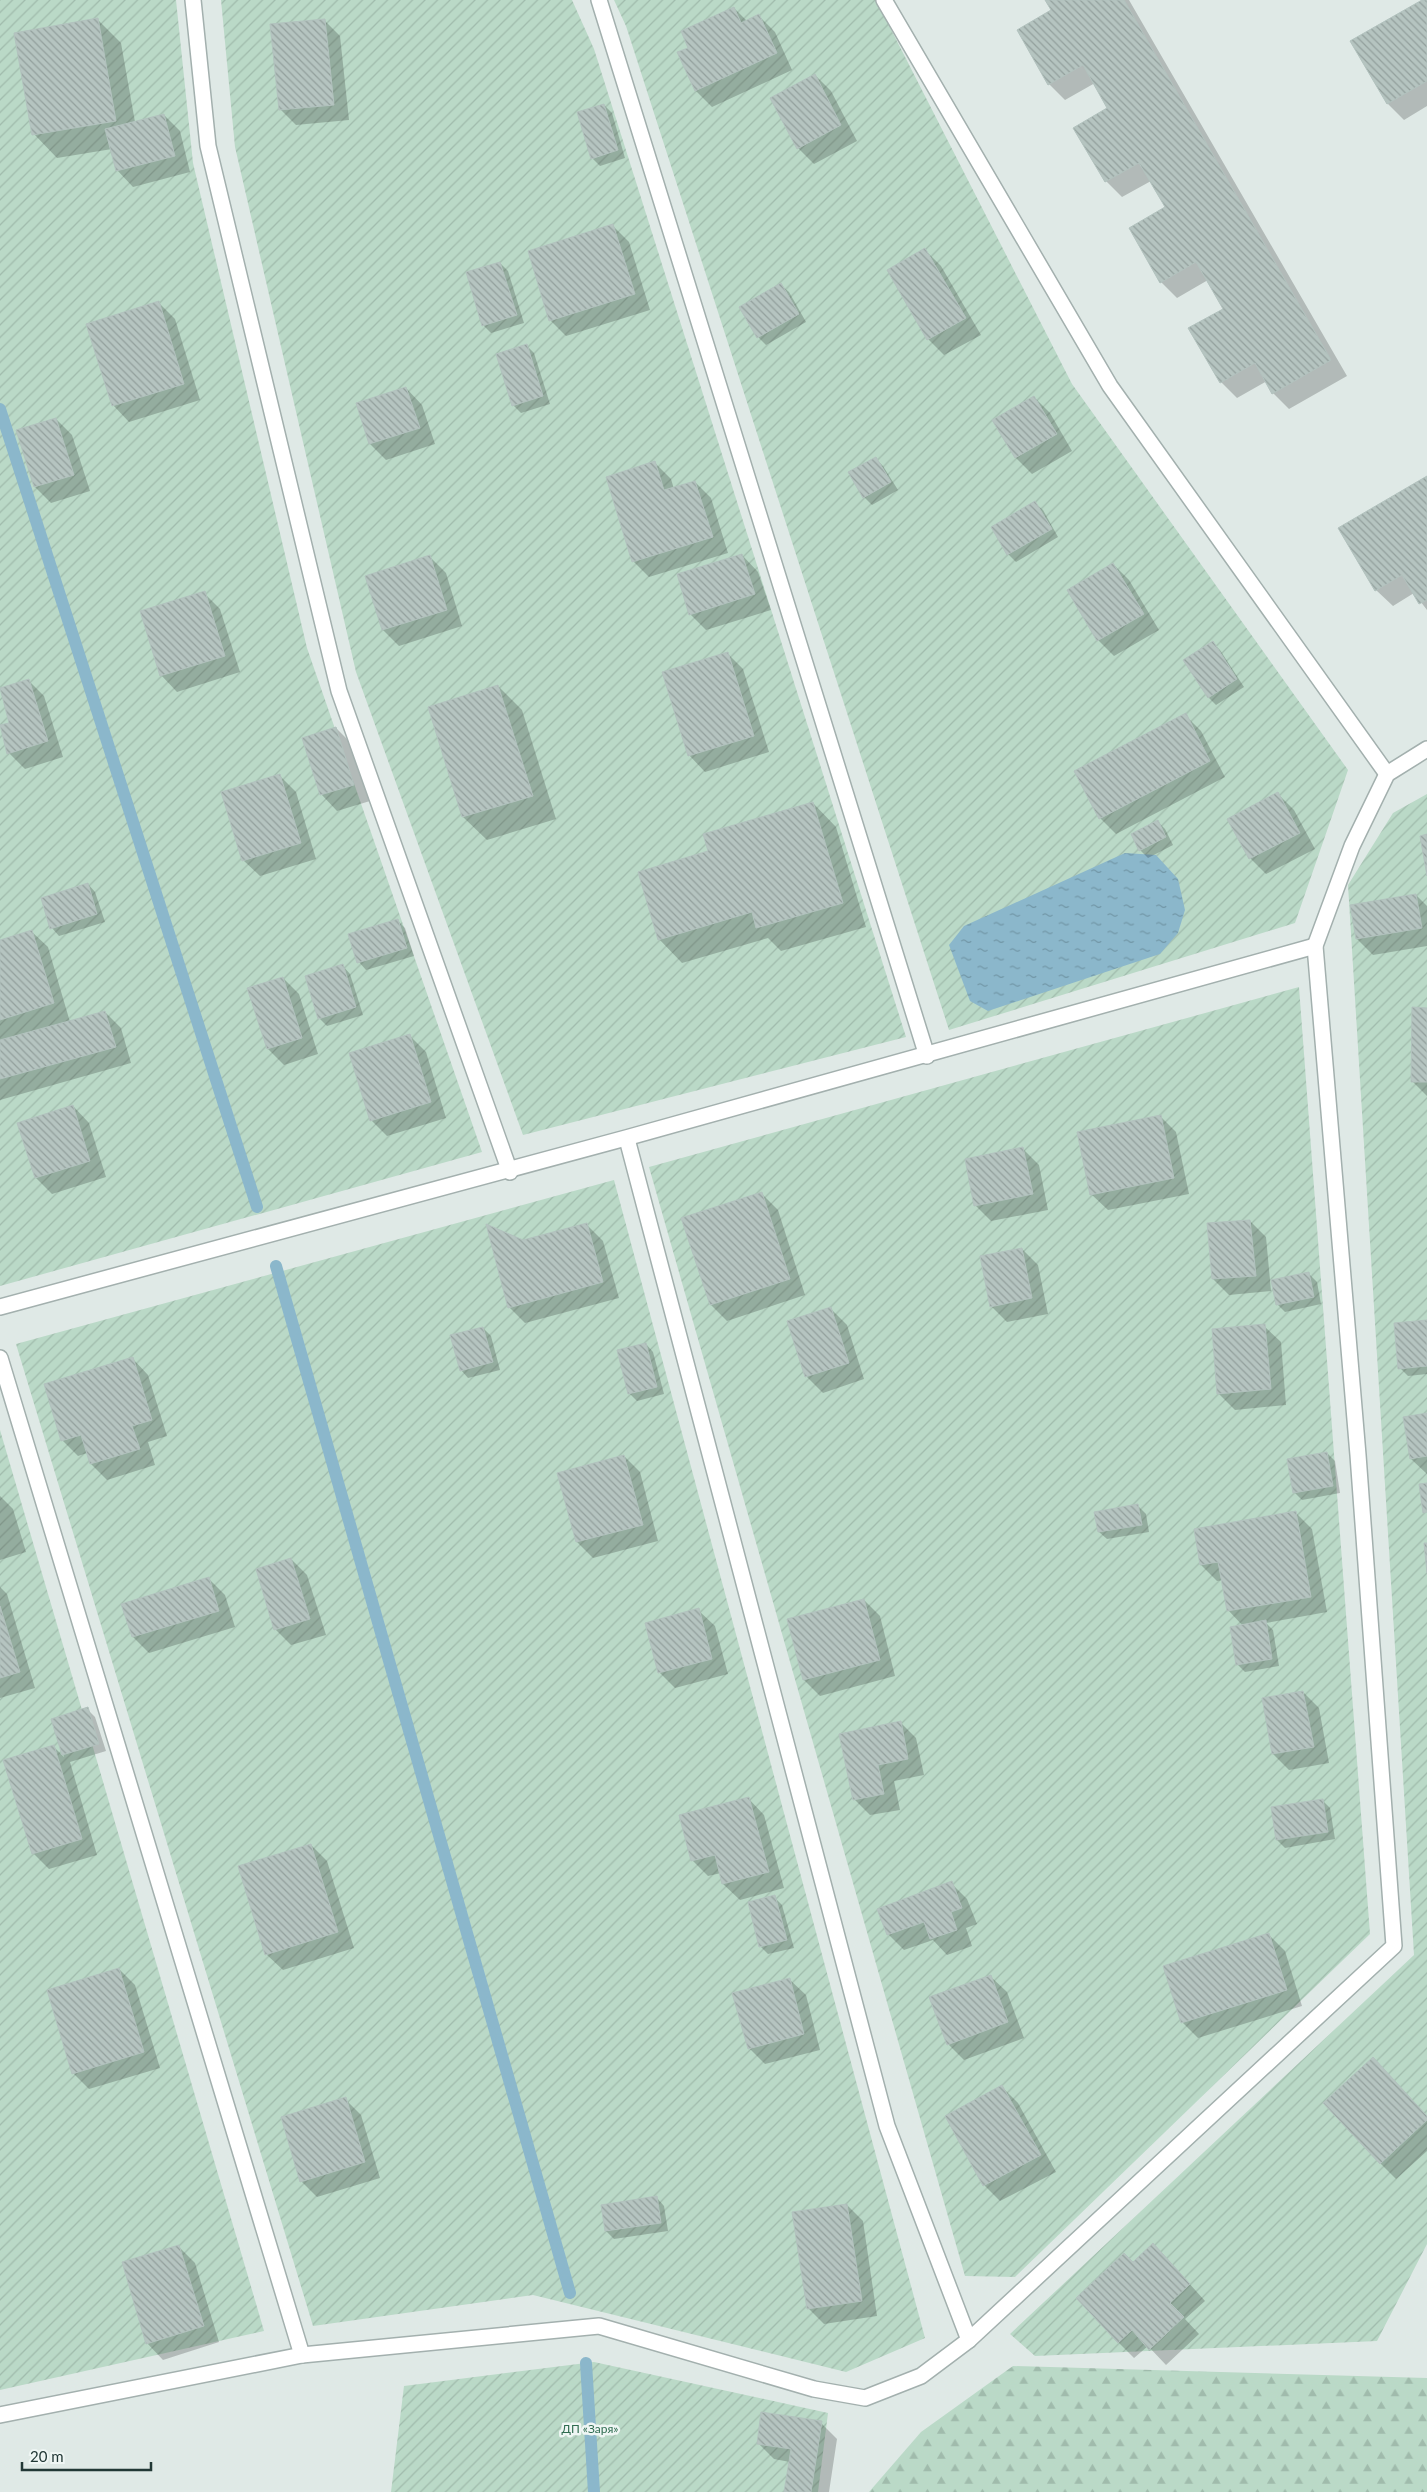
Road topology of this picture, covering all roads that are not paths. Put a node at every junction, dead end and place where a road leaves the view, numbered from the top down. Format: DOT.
graph roads {
  1 [pos="192,0"];
  2 [pos="599,0"];
  3 [pos="884,0"];
  4 [pos="1427,749"];
  5 [pos="1387,774"];
  6 [pos="1315,946"];
  7 [pos="927,1056"];
  8 [pos="627,1139"];
  9 [pos="510,1172"];
  10 [pos="0,1307"];
  11 [pos="0,1358"];
  12 [pos="969,2340"];
  13 [pos="302,2355"];
  14 [pos="0,2415"];
  1 -- 9 [label="street"];
  2 -- 7 [label="street"];
  3 -- 5 [label="street"];
  4 -- 5 [label="street"];
  5 -- 6 [label="street"];
  6 -- 7 [label="street"];
  6 -- 12 [label="street"];
  7 -- 8 [label="street"];
  8 -- 9 [label="street"];
  8 -- 12 [label="street"];
  9 -- 10 [label="street"];
  11 -- 13 [label="street"];
  12 -- 13 [label="street"];
  13 -- 14 [label="street"];
}
